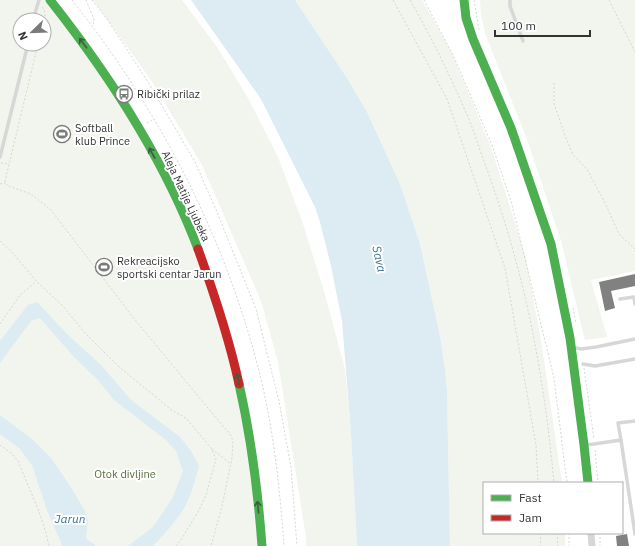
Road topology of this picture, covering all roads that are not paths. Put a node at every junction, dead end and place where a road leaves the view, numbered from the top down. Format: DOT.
graph roads {
  1 [pos="50,0"];
  2 [pos="464,0"];
  3 [pos="510,0"];
  4 [pos="38,1"];
  5 [pos="35,12"];
  6 [pos="524,41"];
  7 [pos="26,52"];
  8 [pos="0,157"];
  9 [pos="620,299"];
  10 [pos="635,304"];
  11 [pos="635,339"];
  12 [pos="571,346"];
  13 [pos="635,359"];
  14 [pos="583,364"];
  15 [pos="635,421"];
  16 [pos="620,440"];
  17 [pos="584,445"];
  18 [pos="588,482"];
  19 [pos="591,534"];
  20 [pos="635,534"];
  21 [pos="262,546"];
  22 [pos="592,546"];
  21 -- 1 [label="street, Aleja Matije Ljubeka, one-way"];
  2 -- 12 [label="street"];
  3 -- 6 [label="lane"];
  4 -- 5 [label="lane"];
  7 -- 8 [label="lane"];
  9 -- 10 [label="lane"];
  11 -- 12 [label="lane"];
  12 -- 17 [label="street"];
  13 -- 14 [label="lane"];
  15 -- 16 [label="lane"];
  16 -- 17 [label="lane"];
  16 -- 20 [label="lane"];
  17 -- 18 [label="street"];
  19 -- 22 [label="street"];
}
